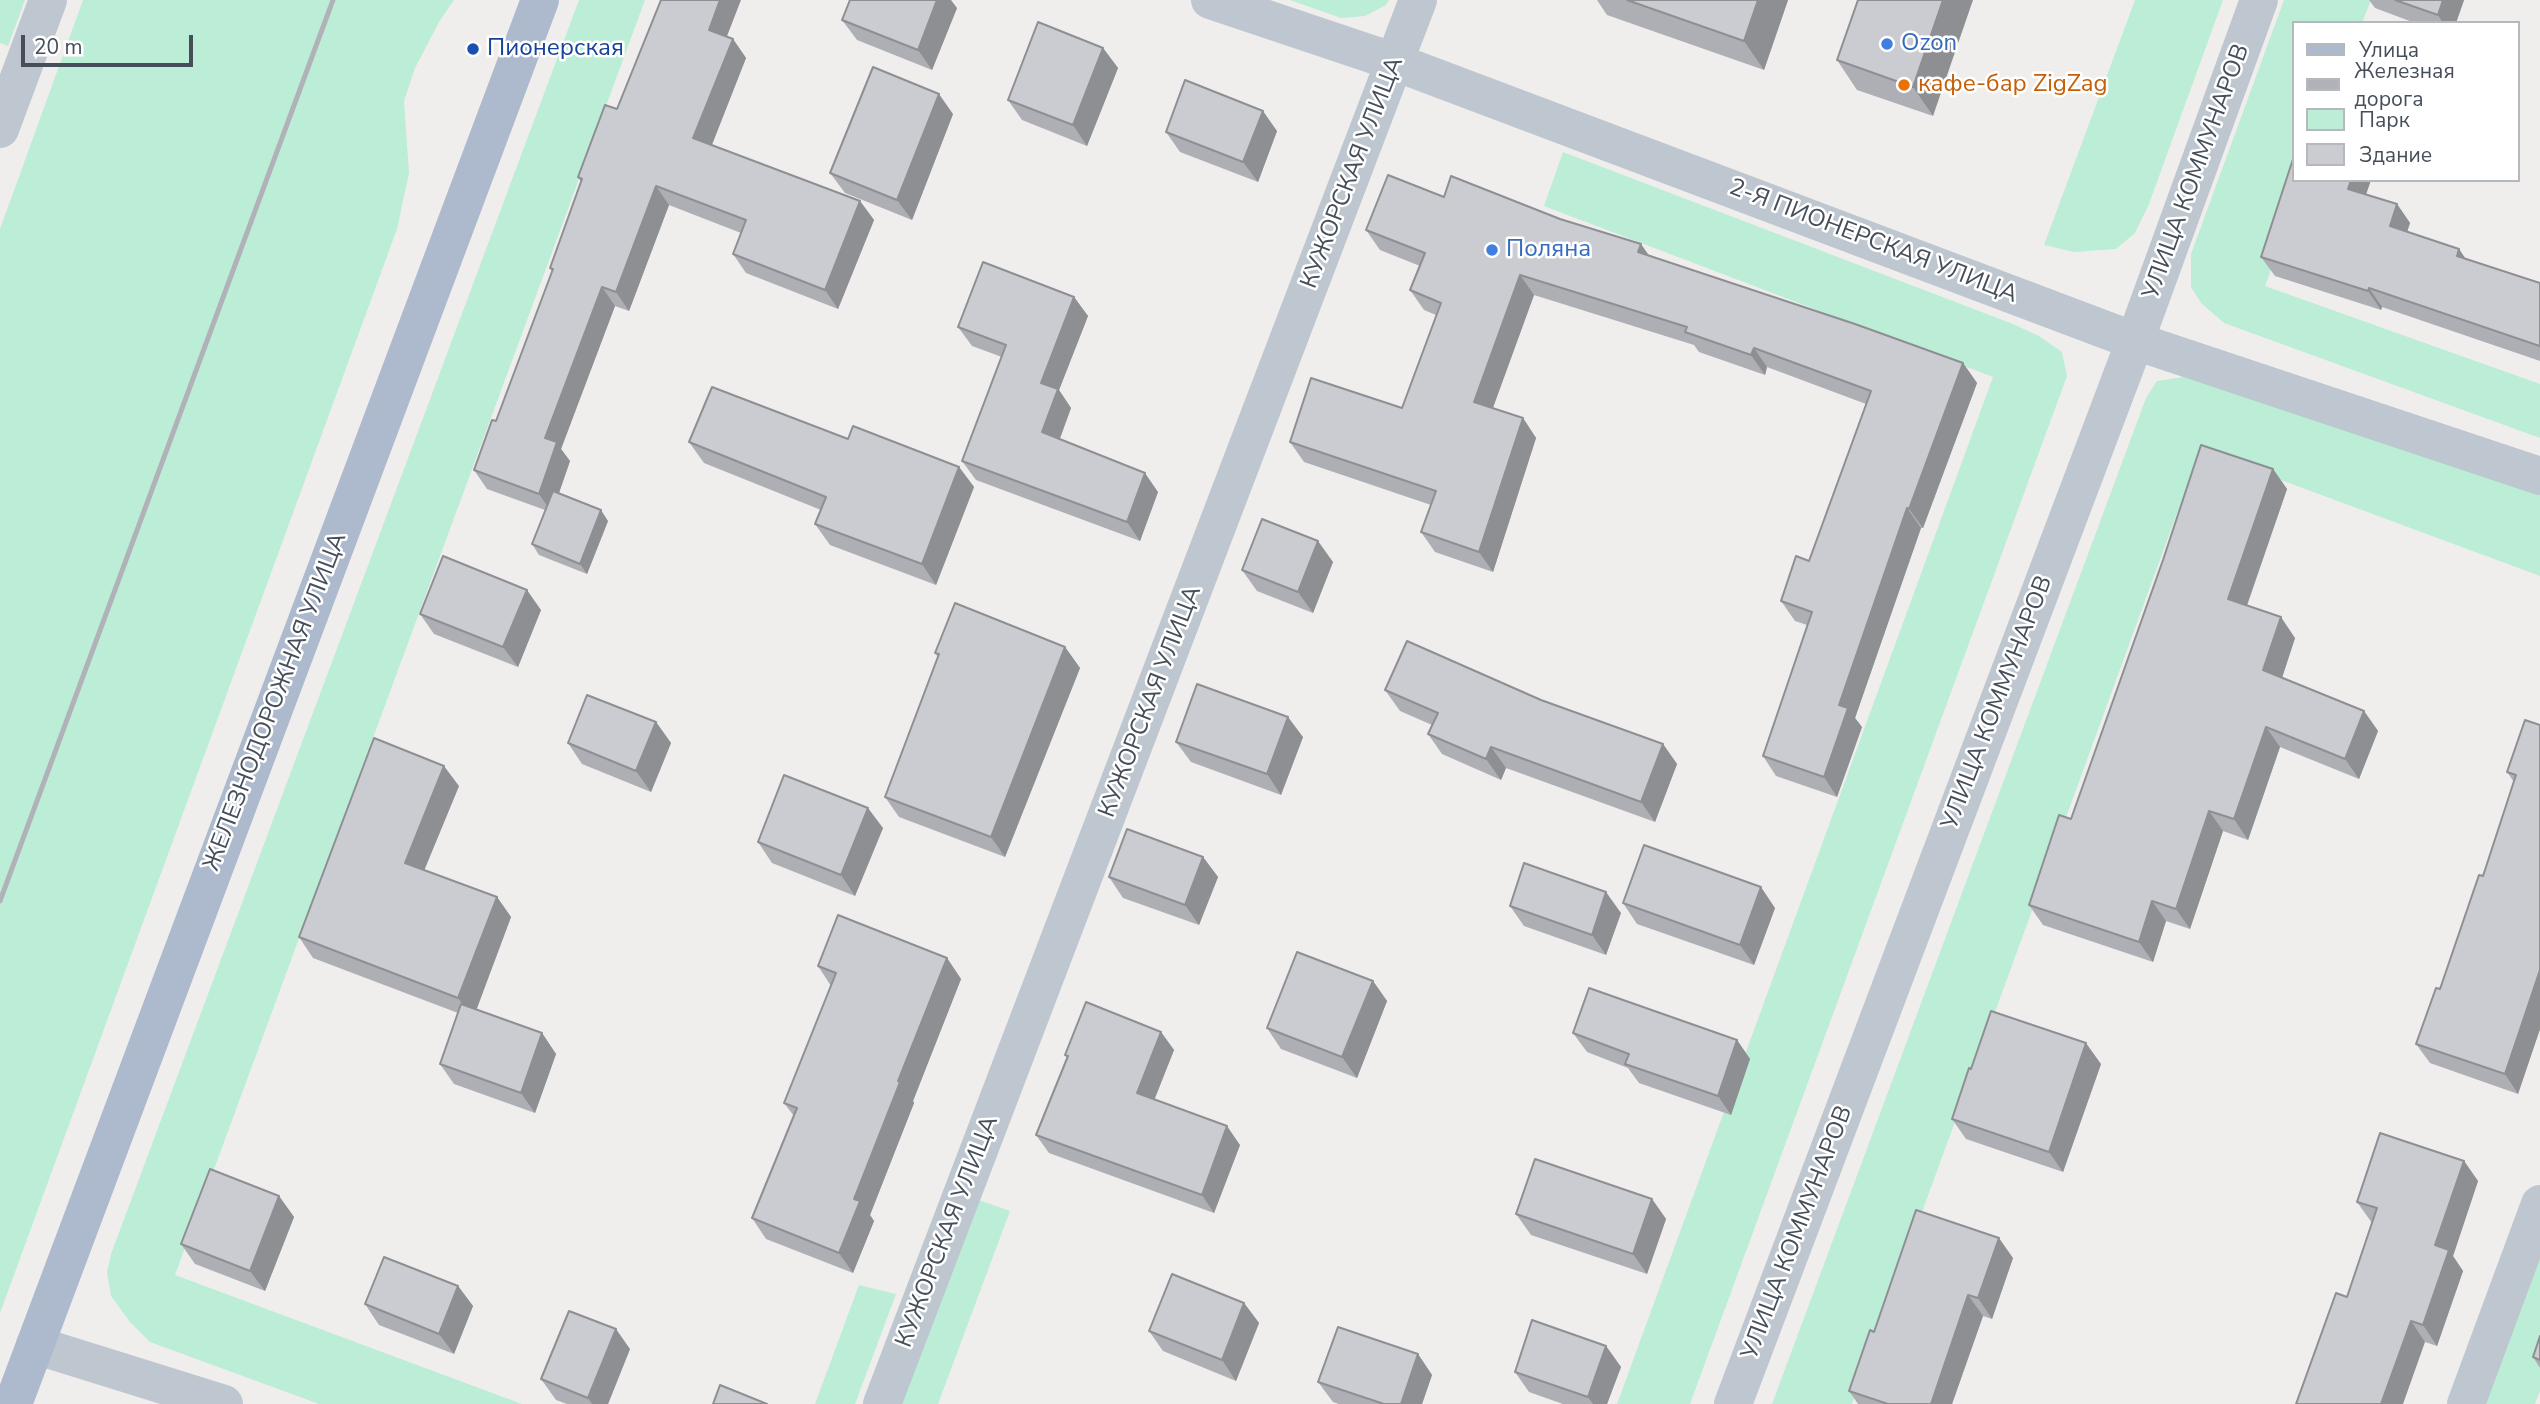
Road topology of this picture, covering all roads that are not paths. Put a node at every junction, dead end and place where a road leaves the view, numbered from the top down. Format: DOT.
graph roads {
  1 [pos="48,0"];
  2 [pos="540,0"];
  3 [pos="1210,0"];
  4 [pos="1418,0"];
  5 [pos="2259,0"];
  6 [pos="12,59"];
  7 [pos="1395,62"];
  8 [pos="0,129"];
  9 [pos="2135,341"];
  10 [pos="2540,476"];
  11 [pos="2540,1204"];
  12 [pos="35,1345"];
  13 [pos="13,1404"];
  14 [pos="224,1404"];
  15 [pos="882,1404"];
  16 [pos="1733,1404"];
  17 [pos="2466,1404"];
  1 -- 6 [label="street"];
  2 -- 12 [label="main road, ЖЕЛЕЗНОДОРОЖНАЯ УЛИЦА"];
  3 -- 7 [label="street, 2-Я ПИОНЕРСКАЯ УЛИЦА"];
  4 -- 7 [label="street, КУЖОРСКАЯ УЛИЦА"];
  5 -- 9 [label="street, УЛИЦА КОММУНАРОВ"];
  6 -- 8 [label="street"];
  7 -- 9 [label="street, 2-Я ПИОНЕРСКАЯ УЛИЦА"];
  7 -- 15 [label="street, КУЖОРСКАЯ УЛИЦА"];
  9 -- 10 [label="street, 2-Я ПИОНЕРСКАЯ УЛИЦА"];
  9 -- 16 [label="street, УЛИЦА КОММУНАРОВ"];
  11 -- 17 [label="street"];
  12 -- 13 [label="main road, ЖЕЛЕЗНОДОРОЖНАЯ УЛИЦА"];
  12 -- 14 [label="street"];
}
